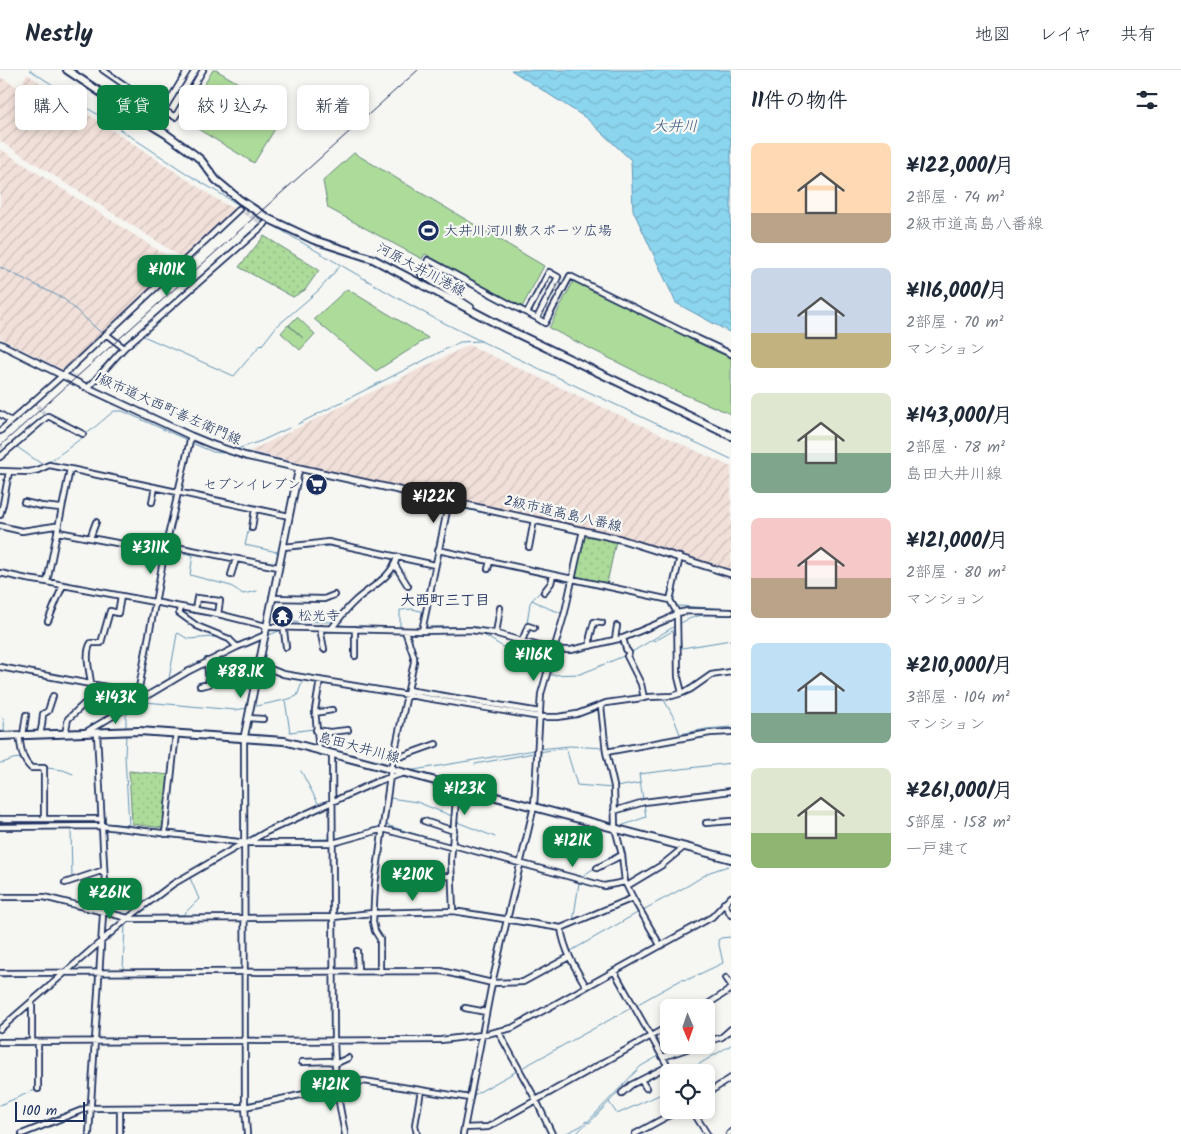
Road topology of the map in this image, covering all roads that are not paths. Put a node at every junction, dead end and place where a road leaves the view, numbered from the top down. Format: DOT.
graph roads {
  1 [pos="67,70"];
  2 [pos="103,70"];
  3 [pos="188,70"];
  4 [pos="203,70"];
  5 [pos="125,85"];
  6 [pos="169,101"];
  7 [pos="169,114"];
  8 [pos="239,209"];
  9 [pos="265,224"];
  10 [pos="471,311"];
  11 [pos="527,313"];
  12 [pos="537,318"];
  13 [pos="106,334"];
  14 [pos="0,344"];
  15 [pos="124,348"];
  16 [pos="731,354"];
  17 [pos="62,375"];
  18 [pos="88,388"];
  19 [pos="0,414"];
  20 [pos="11,421"];
  21 [pos="0,431"];
  22 [pos="83,434"];
  23 [pos="191,436"];
  24 [pos="731,436"];
  25 [pos="0,457"];
  26 [pos="299,468"];
  27 [pos="70,469"];
  28 [pos="0,472"];
  29 [pos="9,472"];
  30 [pos="155,487"];
  31 [pos="178,492"];
  32 [pos="449,501"];
  33 [pos="24,502"];
  34 [pos="152,502"];
  35 [pos="62,508"];
  36 [pos="256,509"];
  37 [pos="0,515"];
  38 [pos="290,516"];
  39 [pos="534,520"];
  40 [pos="96,522"];
  41 [pos="0,526"];
  42 [pos="252,528"];
  43 [pos="58,530"];
  44 [pos="583,530"];
  45 [pos="90,538"];
  46 [pos="166,546"];
  47 [pos="283,547"];
  48 [pos="529,547"];
  49 [pos="438,550"];
  50 [pos="165,552"];
  51 [pos="397,557"];
  52 [pos="680,557"];
  53 [pos="236,559"];
  54 [pos="490,561"];
  55 [pos="395,565"];
  56 [pos="435,565"];
  57 [pos="278,568"];
  58 [pos="488,570"];
  59 [pos="0,573"];
  60 [pos="731,574"];
  61 [pos="231,575"];
  62 [pos="553,575"];
  63 [pos="572,579"];
  64 [pos="48,582"];
  65 [pos="63,585"];
  66 [pos="408,586"];
  67 [pos="544,592"];
  68 [pos="334,595"];
  69 [pos="121,596"];
  70 [pos="272,598"];
  71 [pos="670,600"];
  72 [pos="155,602"];
  73 [pos="180,607"];
  74 [pos="500,608"];
  75 [pos="195,610"];
  76 [pos="731,612"];
  77 [pos="677,613"];
  78 [pos="218,614"];
  79 [pos="48,621"];
  80 [pos="602,623"];
  81 [pos="266,626"];
  82 [pos="616,626"];
  83 [pos="284,627"];
  84 [pos="321,628"];
  85 [pos="332,628"];
  86 [pos="534,628"];
  87 [pos="355,629"];
  88 [pos="404,631"];
  89 [pos="422,631"];
  90 [pos="496,634"];
  91 [pos="265,635"];
  92 [pos="623,638"];
  93 [pos="615,640"];
  94 [pos="522,641"];
  95 [pos="286,646"];
  96 [pos="590,646"];
  97 [pos="238,647"];
  98 [pos="324,649"];
  99 [pos="553,650"];
  100 [pos="355,656"];
  101 [pos="207,661"];
  102 [pos="258,664"];
  103 [pos="0,667"];
  104 [pos="731,672"];
  105 [pos="320,680"];
  106 [pos="91,684"];
  107 [pos="200,686"];
  108 [pos="138,692"];
  109 [pos="408,692"];
  110 [pos="682,693"];
  111 [pos="53,696"];
  112 [pos="644,698"];
  113 [pos="138,701"];
  114 [pos="84,704"];
  115 [pos="601,706"];
  116 [pos="332,710"];
  117 [pos="315,713"];
  118 [pos="540,714"];
  119 [pos="26,716"];
  120 [pos="248,718"];
  121 [pos="263,719"];
  122 [pos="316,730"];
  123 [pos="348,730"];
  124 [pos="731,732"];
  125 [pos="85,733"];
  126 [pos="97,733"];
  127 [pos="176,733"];
  128 [pos="40,734"];
  129 [pos="65,734"];
  130 [pos="21,735"];
  131 [pos="0,736"];
  132 [pos="244,738"];
  133 [pos="436,744"];
  134 [pos="319,750"];
  135 [pos="606,752"];
  136 [pos="332,754"];
  137 [pos="394,759"];
  138 [pos="391,769"];
  139 [pos="405,773"];
  140 [pos="390,777"];
  141 [pos="457,787"];
  142 [pos="731,791"];
  143 [pos="332,802"];
  144 [pos="534,806"];
  145 [pos="614,810"];
  146 [pos="0,819"];
  147 [pos="44,819"];
  148 [pos="102,819"];
  149 [pos="424,821"];
  150 [pos="731,821"];
  151 [pos="706,823"];
  152 [pos="102,826"];
  153 [pos="0,827"];
  154 [pos="615,828"];
  155 [pos="383,829"];
  156 [pos="454,831"];
  157 [pos="165,834"];
  158 [pos="245,843"];
  159 [pos="333,843"];
  160 [pos="453,845"];
  161 [pos="684,846"];
  162 [pos="622,855"];
  163 [pos="731,859"];
  164 [pos="520,864"];
  165 [pos="597,868"];
  166 [pos="104,870"];
  167 [pos="452,876"];
  168 [pos="430,877"];
  169 [pos="65,883"];
  170 [pos="626,884"];
  171 [pos="731,896"];
  172 [pos="0,897"];
  173 [pos="633,898"];
  174 [pos="724,903"];
  175 [pos="453,911"];
  176 [pos="103,912"];
  177 [pos="373,913"];
  178 [pos="731,915"];
  179 [pos="333,916"];
  180 [pos="128,918"];
  181 [pos="244,918"];
  182 [pos="507,920"];
  183 [pos="561,928"];
  184 [pos="101,940"];
  185 [pos="660,945"];
  186 [pos="357,951"];
  187 [pos="569,957"];
  188 [pos="380,970"];
  189 [pos="358,971"];
  190 [pos="614,971"];
  191 [pos="64,972"];
  192 [pos="99,972"];
  193 [pos="244,972"];
  194 [pos="334,972"];
  195 [pos="0,973"];
  196 [pos="726,978"];
  197 [pos="492,982"];
  198 [pos="731,985"];
  199 [pos="586,986"];
  200 [pos="731,989"];
  201 [pos="715,999"];
  202 [pos="32,1002"];
  203 [pos="465,1008"];
  204 [pos="486,1012"];
  205 [pos="0,1029"];
  206 [pos="731,1029"];
  207 [pos="498,1031"];
  208 [pos="660,1032"];
  209 [pos="482,1035"];
  210 [pos="651,1037"];
  211 [pos="715,1039"];
  212 [pos="245,1041"];
  213 [pos="334,1041"];
  214 [pos="0,1042"];
  215 [pos="35,1042"];
  216 [pos="95,1042"];
  217 [pos="672,1054"];
  218 [pos="663,1057"];
  219 [pos="348,1058"];
  220 [pos="302,1062"];
  221 [pos="335,1062"];
  222 [pos="667,1064"];
  223 [pos="660,1070"];
  224 [pos="731,1078"];
  225 [pos="641,1080"];
  226 [pos="336,1086"];
  227 [pos="646,1088"];
  228 [pos="715,1088"];
  229 [pos="38,1089"];
  230 [pos="421,1090"];
  231 [pos="622,1092"];
  232 [pos="470,1098"];
  233 [pos="536,1100"];
  234 [pos="245,1107"];
  235 [pos="91,1108"];
  236 [pos="120,1108"];
  237 [pos="662,1119"];
  238 [pos="698,1119"];
  239 [pos="464,1128"];
  240 [pos="22,1134"];
  241 [pos="89,1134"];
  242 [pos="120,1134"];
  243 [pos="247,1134"];
  244 [pos="345,1134"];
  245 [pos="417,1134"];
  246 [pos="463,1134"];
  247 [pos="552,1134"];
  248 [pos="635,1134"];
  249 [pos="707,1134"];
  1 -- 10 [label="main road, 河原大井川港線"];
  2 -- 5 [label="street"];
  3 -- 6 [label="street"];
  4 -- 7 [label="street"];
  8 -- 13 [label="street"];
  9 -- 15 [label="street"];
  10 -- 11 [label="street"];
  10 -- 24 [label="main road, 河原大井川港線"];
  11 -- 12 [label="street"];
  11 -- 12 [label="street"];
  12 -- 16 [label="street"];
  13 -- 15 [label="street"];
  13 -- 17 [label="street"];
  14 -- 17 [label="street, 1級市道大西町善左衛門線"];
  15 -- 18 [label="street"];
  17 -- 18 [label="street, 1級市道大西町善左衛門線"];
  17 -- 20 [label="street"];
  18 -- 23 [label="street, 1級市道大西町善左衛門線"];
  19 -- 20 [label="street"];
  20 -- 21 [label="street"];
  22 -- 25 [label="street"];
  23 -- 26 [label="street, 1級市道大西町善左衛門線"];
  23 -- 31 [label="street"];
  26 -- 32 [label="street, 2級市道高島八番線"];
  26 -- 38 [label="street"];
  27 -- 29 [label="street"];
  27 -- 30 [label="street"];
  27 -- 35 [label="street"];
  28 -- 29 [label="street"];
  29 -- 37 [label="street"];
  30 -- 31 [label="street"];
  30 -- 34 [label="street"];
  31 -- 36 [label="street"];
  31 -- 46 [label="street"];
  32 -- 39 [label="street, 2級市道高島八番線"];
  32 -- 49 [label="street"];
  33 -- 35 [label="street"];
  35 -- 43 [label="street"];
  36 -- 38 [label="street"];
  36 -- 42 [label="street"];
  38 -- 47 [label="street"];
  39 -- 44 [label="street, 2級市道高島八番線"];
  39 -- 48 [label="street"];
  40 -- 45 [label="street"];
  41 -- 43 [label="street"];
  43 -- 45 [label="street"];
  43 -- 64 [label="street"];
  44 -- 52 [label="street, 2級市道高島八番線"];
  44 -- 63 [label="street"];
  45 -- 50 [label="street"];
  46 -- 50 [label="street"];
  46 -- 53 [label="street"];
  47 -- 51 [label="street"];
  47 -- 57 [label="street"];
  49 -- 54 [label="street"];
  49 -- 56 [label="street"];
  50 -- 72 [label="street"];
  51 -- 55 [label="street"];
  51 -- 56 [label="street"];
  52 -- 60 [label="street, 2級市道高島八番線"];
  52 -- 71 [label="street"];
  53 -- 57 [label="street"];
  53 -- 61 [label="street"];
  54 -- 58 [label="street"];
  54 -- 62 [label="street"];
  55 -- 66 [label="street"];
  55 -- 85 [label="street"];
  56 -- 89 [label="street"];
  57 -- 70 [label="street"];
  59 -- 64 [label="street"];
  62 -- 63 [label="street"];
  62 -- 67 [label="street"];
  63 -- 71 [label="street"];
  63 -- 99 [label="street"];
  64 -- 65 [label="street"];
  65 -- 69 [label="street"];
  65 -- 79 [label="street"];
  68 -- 70 [label="street"];
  69 -- 72 [label="street"];
  69 -- 106 [label="street"];
  70 -- 81 [label="street"];
  71 -- 77 [label="street"];
  72 -- 73 [label="street"];
  72 -- 108 [label="street"];
  73 -- 75 [label="street"];
  73 -- 97 [label="street"];
  74 -- 90 [label="street"];
  75 -- 78 [label="street"];
  75 -- 78 [label="street"];
  76 -- 77 [label="street"];
  77 -- 92 [label="street"];
  77 -- 110 [label="street"];
  78 -- 81 [label="street"];
  80 -- 96 [label="street"];
  81 -- 83 [label="street"];
  81 -- 91 [label="street"];
  82 -- 93 [label="street"];
  83 -- 84 [label="street"];
  83 -- 95 [label="street"];
  84 -- 85 [label="street"];
  84 -- 98 [label="street"];
  85 -- 87 [label="street"];
  86 -- 94 [label="street"];
  87 -- 88 [label="street"];
  87 -- 100 [label="street"];
  88 -- 89 [label="street"];
  88 -- 109 [label="street"];
  89 -- 90 [label="street"];
  90 -- 94 [label="street"];
  91 -- 97 [label="street"];
  91 -- 102 [label="street"];
  92 -- 93 [label="street"];
  92 -- 112 [label="street"];
  93 -- 96 [label="street"];
  94 -- 99 [label="street"];
  96 -- 99 [label="street"];
  97 -- 101 [label="street"];
  99 -- 118 [label="street"];
  101 -- 107 [label="street"];
  101 -- 113 [label="street"];
  102 -- 105 [label="street"];
  102 -- 120 [label="street"];
  103 -- 106 [label="street"];
  104 -- 110 [label="street"];
  105 -- 109 [label="street"];
  105 -- 117 [label="street"];
  106 -- 108 [label="street"];
  108 -- 113 [label="street"];
  109 -- 118 [label="street"];
  109 -- 137 [label="street"];
  110 -- 112 [label="street"];
  111 -- 128 [label="street"];
  112 -- 115 [label="street"];
  113 -- 125 [label="street"];
  114 -- 129 [label="street"];
  115 -- 118 [label="street"];
  115 -- 135 [label="street"];
  116 -- 117 [label="street"];
  117 -- 122 [label="street"];
  118 -- 144 [label="street"];
  119 -- 130 [label="street"];
  120 -- 121 [label="street"];
  120 -- 132 [label="street"];
  122 -- 123 [label="street"];
  122 -- 134 [label="street"];
  124 -- 135 [label="street"];
  125 -- 126 [label="main road, 島田大井川線"];
  125 -- 129 [label="main road, 島田大井川線"];
  126 -- 127 [label="main road, 島田大井川線"];
  126 -- 148 [label="street"];
  127 -- 132 [label="main road, 島田大井川線"];
  127 -- 157 [label="street"];
  128 -- 129 [label="main road, 島田大井川線"];
  128 -- 130 [label="main road, 島田大井川線"];
  130 -- 131 [label="main road, 島田大井川線"];
  130 -- 147 [label="street"];
  132 -- 134 [label="main road, 島田大井川線"];
  132 -- 158 [label="street"];
  133 -- 137 [label="street"];
  134 -- 136 [label="main road, 島田大井川線"];
  135 -- 145 [label="street"];
  136 -- 138 [label="main road, 島田大井川線"];
  136 -- 143 [label="street"];
  137 -- 138 [label="street"];
  138 -- 139 [label="main road, 島田大井川線"];
  138 -- 140 [label="street"];
  139 -- 140 [label="street"];
  139 -- 141 [label="main road, 島田大井川線"];
  140 -- 143 [label="street"];
  140 -- 155 [label="street"];
  141 -- 144 [label="main road, 島田大井川線"];
  141 -- 156 [label="street"];
  142 -- 145 [label="street"];
  143 -- 158 [label="street"];
  143 -- 159 [label="street"];
  144 -- 154 [label="main road, 島田大井川線"];
  144 -- 164 [label="street"];
  145 -- 154 [label="street"];
  146 -- 147 [label="street"];
  147 -- 148 [label="street"];
  148 -- 152 [label="street"];
  149 -- 156 [label="street"];
  150 -- 151 [label="street"];
  152 -- 153 [label="street"];
  152 -- 157 [label="street"];
  152 -- 166 [label="street"];
  154 -- 161 [label="main road, 島田大井川線"];
  154 -- 162 [label="street"];
  155 -- 159 [label="street"];
  155 -- 160 [label="street"];
  155 -- 177 [label="street"];
  156 -- 160 [label="street"];
  157 -- 158 [label="street"];
  158 -- 159 [label="street"];
  158 -- 180 [label="street"];
  158 -- 181 [label="street"];
  159 -- 179 [label="street"];
  160 -- 164 [label="street"];
  160 -- 167 [label="street"];
  161 -- 163 [label="main road, 島田大井川線"];
  161 -- 170 [label="street"];
  162 -- 165 [label="street"];
  162 -- 170 [label="street"];
  164 -- 170 [label="street"];
  164 -- 182 [label="street"];
  166 -- 169 [label="street"];
  166 -- 176 [label="street"];
  167 -- 168 [label="street"];
  167 -- 175 [label="street"];
  170 -- 173 [label="street"];
  171 -- 174 [label="street"];
  172 -- 176 [label="street"];
  173 -- 183 [label="street"];
  173 -- 185 [label="street"];
  174 -- 178 [label="street"];
  174 -- 185 [label="street"];
  175 -- 177 [label="street"];
  175 -- 182 [label="street"];
  176 -- 180 [label="street"];
  176 -- 184 [label="street"];
  177 -- 179 [label="street"];
  177 -- 188 [label="street"];
  179 -- 181 [label="street"];
  179 -- 194 [label="street"];
  180 -- 181 [label="street"];
  180 -- 184 [label="street"];
  181 -- 193 [label="street"];
  182 -- 183 [label="street"];
  182 -- 197 [label="street"];
  183 -- 187 [label="street"];
  184 -- 191 [label="street"];
  184 -- 192 [label="street"];
  185 -- 190 [label="street"];
  186 -- 189 [label="street"];
  187 -- 197 [label="street"];
  187 -- 199 [label="street"];
  188 -- 189 [label="street"];
  188 -- 197 [label="street"];
  189 -- 194 [label="street"];
  190 -- 199 [label="street"];
  190 -- 210 [label="street"];
  191 -- 192 [label="street"];
  191 -- 195 [label="street"];
  191 -- 202 [label="street"];
  192 -- 193 [label="street"];
  192 -- 216 [label="street"];
  193 -- 194 [label="street"];
  193 -- 212 [label="street"];
  194 -- 213 [label="street"];
  196 -- 198 [label="street"];
  197 -- 204 [label="street"];
  199 -- 207 [label="street"];
  200 -- 201 [label="street"];
  202 -- 205 [label="street"];
  202 -- 215 [label="street"];
  203 -- 204 [label="street"];
  204 -- 209 [label="street"];
  206 -- 211 [label="street"];
  207 -- 209 [label="street"];
  207 -- 233 [label="street"];
  208 -- 210 [label="street"];
  209 -- 213 [label="street"];
  209 -- 232 [label="street"];
  210 -- 218 [label="street"];
  210 -- 233 [label="street"];
  212 -- 213 [label="street"];
  212 -- 216 [label="street"];
  212 -- 234 [label="street"];
  213 -- 221 [label="street"];
  214 -- 215 [label="street"];
  215 -- 216 [label="street"];
  215 -- 229 [label="street"];
  216 -- 235 [label="street"];
  217 -- 218 [label="street"];
  218 -- 222 [label="street"];
  219 -- 221 [label="street"];
  220 -- 221 [label="street"];
  221 -- 226 [label="street"];
  223 -- 225 [label="street"];
  224 -- 228 [label="street"];
  225 -- 227 [label="street"];
  225 -- 231 [label="street"];
  226 -- 230 [label="street"];
  226 -- 234 [label="street"];
  226 -- 244 [label="street"];
  230 -- 232 [label="street"];
  230 -- 245 [label="street"];
  232 -- 239 [label="street"];
  233 -- 239 [label="street"];
  233 -- 247 [label="street"];
  234 -- 236 [label="street"];
  234 -- 243 [label="street"];
  235 -- 236 [label="street"];
  235 -- 240 [label="street"];
  235 -- 241 [label="street"];
  236 -- 242 [label="street"];
  237 -- 248 [label="street"];
  238 -- 249 [label="street"];
  239 -- 246 [label="street"];
}
